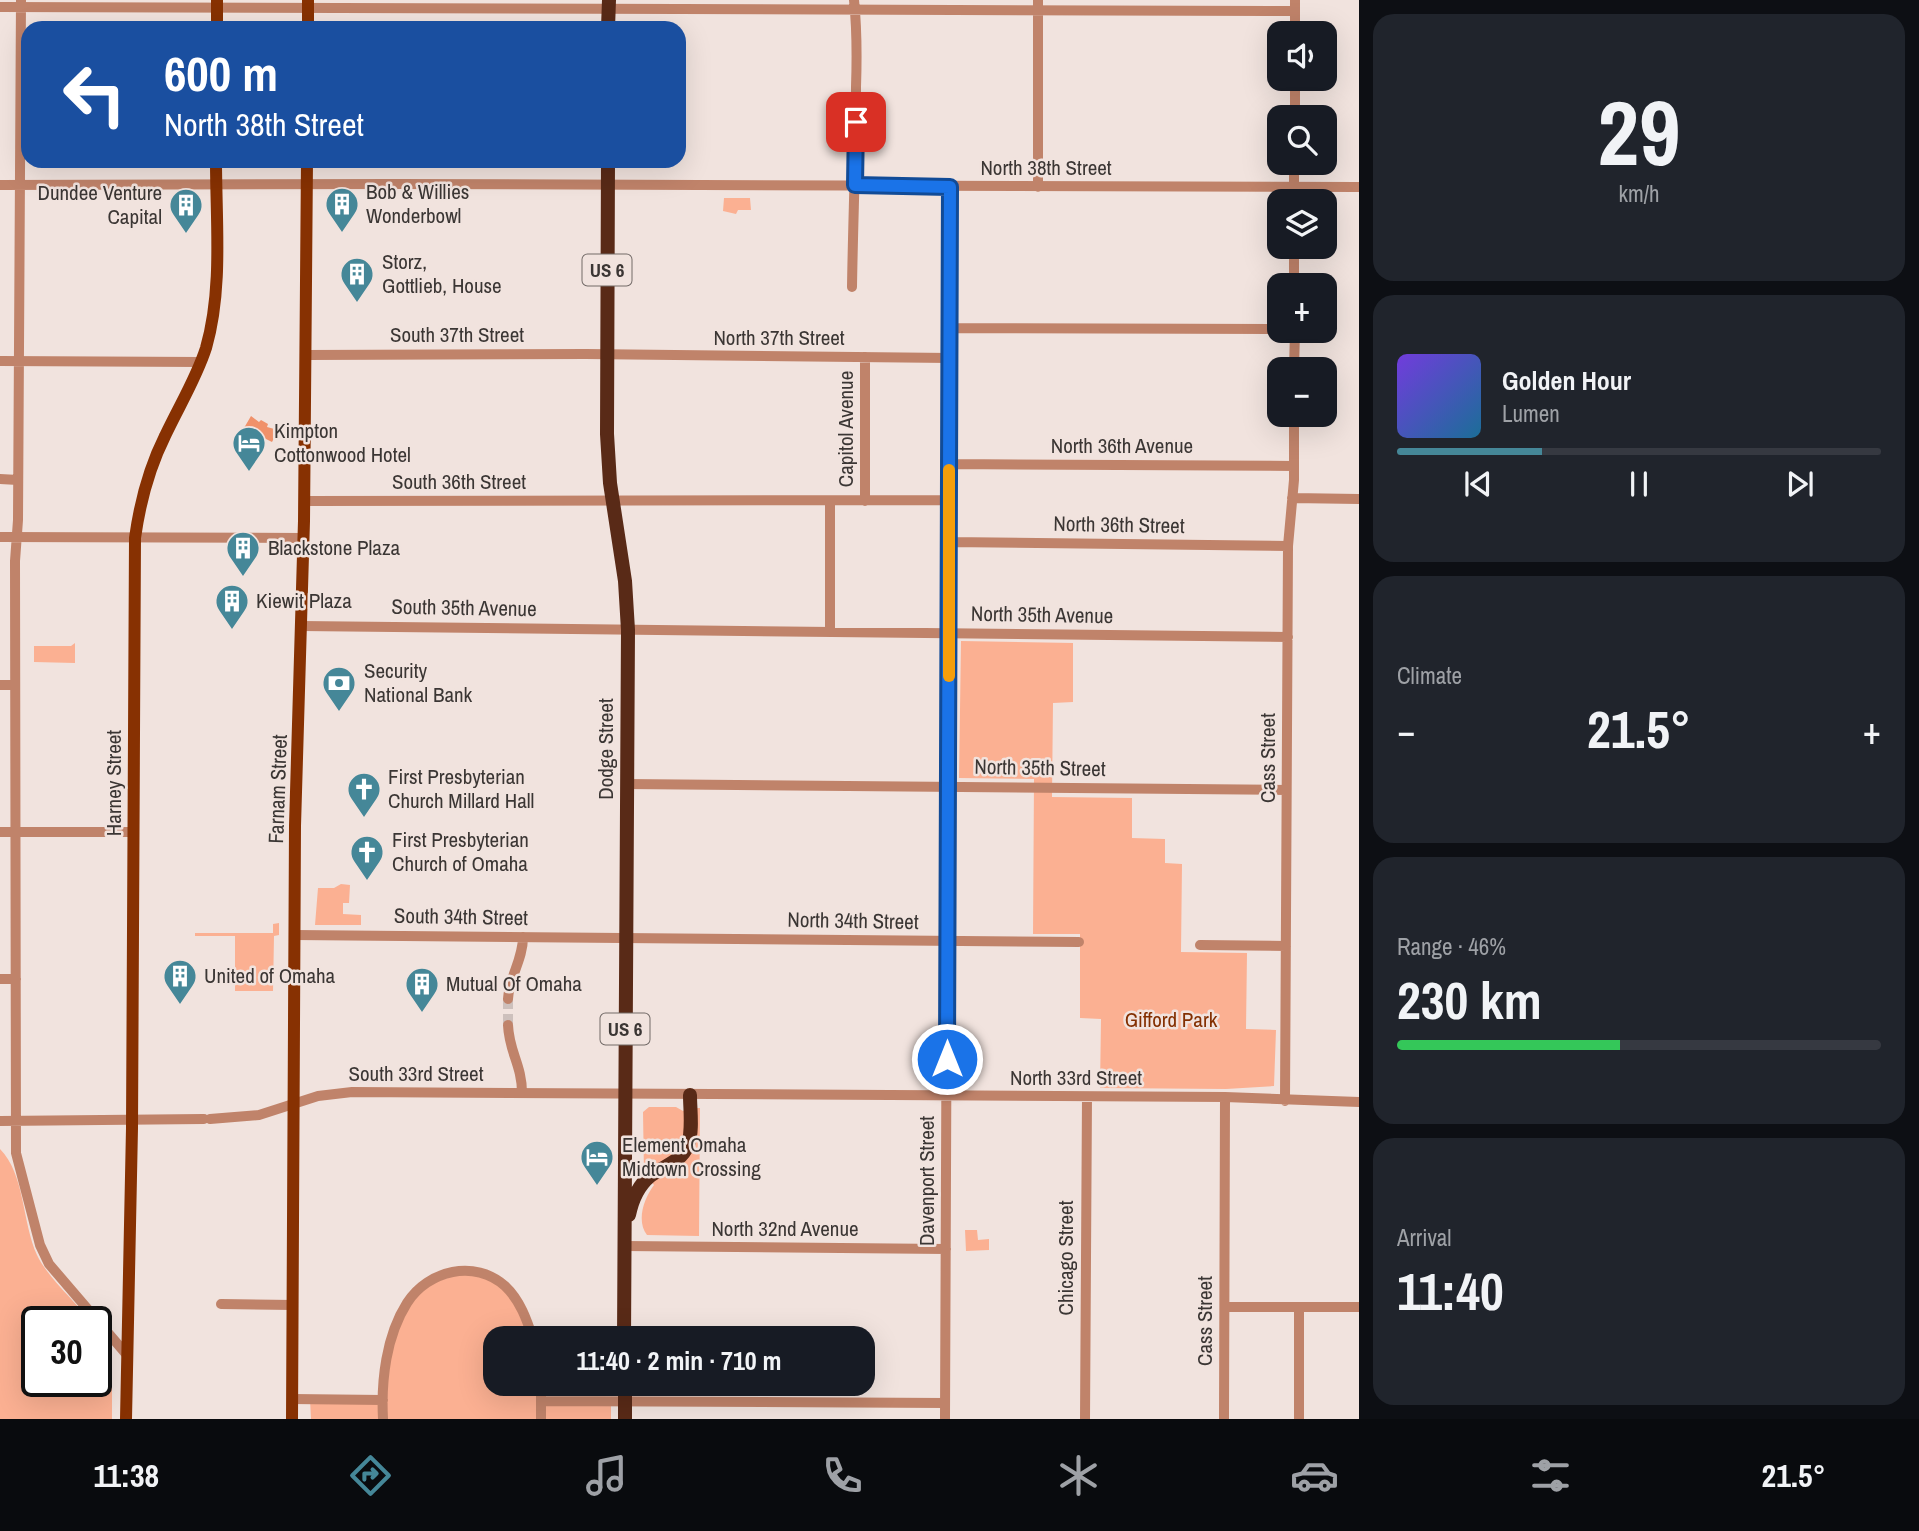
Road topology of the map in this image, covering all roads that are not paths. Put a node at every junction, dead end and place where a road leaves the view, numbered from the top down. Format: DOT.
graph roads {
  1 [pos="21,4"];
  2 [pos="217,4"];
  3 [pos="308,4"];
  4 [pos="608,4"];
  5 [pos="855,5"];
  6 [pos="1038,5"];
  7 [pos="1295,5"];
  8 [pos="0,7"];
  9 [pos="216,168"];
  10 [pos="307,168"];
  11 [pos="608,168"];
  12 [pos="1294,175"];
  13 [pos="307,183"];
  14 [pos="0,184"];
  15 [pos="20,184"];
  16 [pos="216,184"];
  17 [pos="608,185"];
  18 [pos="855,185"];
  19 [pos="950,187"];
  20 [pos="1038,187"];
  21 [pos="1294,187"];
  22 [pos="1359,187"];
  23 [pos="852,287"];
  24 [pos="950,328"];
  25 [pos="1267,329"];
  26 [pos="306,355"];
  27 [pos="607,355"];
  28 [pos="864,357"];
  29 [pos="950,358"];
  30 [pos="0,361"];
  31 [pos="19,361"];
  32 [pos="201,362"];
  33 [pos="1294,427"];
  34 [pos="950,464"];
  35 [pos="1294,466"];
  36 [pos="0,479"];
  37 [pos="18,480"];
  38 [pos="1292,498"];
  39 [pos="1359,499"];
  40 [pos="949,500"];
  41 [pos="304,501"];
  42 [pos="613,501"];
  43 [pos="830,501"];
  44 [pos="865,501"];
  45 [pos="0,537"];
  46 [pos="17,538"];
  47 [pos="135,538"];
  48 [pos="304,538"];
  49 [pos="949,542"];
  50 [pos="1288,546"];
  51 [pos="301,626"];
  52 [pos="628,630"];
  53 [pos="830,631"];
  54 [pos="949,633"];
  55 [pos="1288,637"];
  56 [pos="0,685"];
  57 [pos="15,685"];
  58 [pos="626,784"];
  59 [pos="948,786"];
  60 [pos="1286,790"];
  61 [pos="0,832"];
  62 [pos="16,832"];
  63 [pos="133,832"];
  64 [pos="295,935"];
  65 [pos="523,937"];
  66 [pos="626,939"];
  67 [pos="948,941"];
  68 [pos="1079,942"];
  69 [pos="1200,945"];
  70 [pos="1286,946"];
  71 [pos="0,979"];
  72 [pos="16,979"];
  73 [pos="508,999"];
  74 [pos="508,1025"];
  75 [pos="522,1093"];
  76 [pos="625,1094"];
  77 [pos="690,1094"];
  78 [pos="947,1097"];
  79 [pos="1087,1097"];
  80 [pos="1225,1097"];
  81 [pos="1285,1101"];
  82 [pos="1359,1102"];
  83 [pos="294,1104"];
  84 [pos="132,1119"];
  85 [pos="0,1121"];
  86 [pos="16,1121"];
  87 [pos="624,1240"];
  88 [pos="946,1249"];
  89 [pos="225,1304"];
  90 [pos="293,1305"];
  91 [pos="1225,1307"];
  92 [pos="1299,1307"];
  93 [pos="1359,1307"];
  94 [pos="528,1326"];
  95 [pos="624,1326"];
  96 [pos="127,1355"];
  97 [pos="541,1396"];
  98 [pos="625,1396"];
  99 [pos="292,1399"];
  100 [pos="383,1400"];
  101 [pos="541,1401"];
  102 [pos="625,1401"];
  103 [pos="945,1404"];
  104 [pos="126,1419"];
  105 [pos="292,1419"];
  106 [pos="383,1419"];
  107 [pos="541,1419"];
  108 [pos="625,1419"];
  109 [pos="945,1419"];
  110 [pos="1084,1419"];
  111 [pos="1224,1419"];
  112 [pos="1299,1419"];
  1 -- 2 [label="street"];
  1 -- 8 [label="street"];
  1 -- 15 [label="street"];
  2 -- 3 [label="street"];
  3 -- 4 [label="street"];
  4 -- 5 [label="street"];
  5 -- 6 [label="street"];
  5 -- 18 [label="street"];
  6 -- 7 [label="street"];
  6 -- 20 [label="street"];
  9 -- 16 [label="main road, Harney Street"];
  10 -- 13 [label="main road, Farnam Street"];
  11 -- 17 [label="highway, Dodge Street / US 6"];
  12 -- 21 [label="street"];
  13 -- 16 [label="street, North 38th Street"];
  13 -- 17 [label="street, North 38th Street"];
  13 -- 26 [label="main road, Farnam Street"];
  14 -- 15 [label="street, North 38th Street"];
  15 -- 16 [label="street, North 38th Street"];
  15 -- 31 [label="street"];
  16 -- 32 [label="main road, Harney Street"];
  17 -- 18 [label="street, North 38th Street"];
  17 -- 27 [label="highway, Dodge Street / US 6"];
  18 -- 19 [label="street, North 38th Street"];
  18 -- 23 [label="street"];
  19 -- 20 [label="street, North 38th Street"];
  19 -- 24 [label="street, Davenport Street"];
  20 -- 21 [label="street, North 38th Street"];
  21 -- 22 [label="street, North 38th Street"];
  24 -- 25 [label="street"];
  24 -- 29 [label="street, Davenport Street"];
  26 -- 27 [label="street, South 37th Street"];
  26 -- 41 [label="main road, Farnam Street"];
  27 -- 28 [label="street, North 37th Street"];
  27 -- 42 [label="highway, Dodge Street / US 6"];
  28 -- 29 [label="street, North 37th Street"];
  28 -- 44 [label="street, Capitol Avenue"];
  29 -- 34 [label="street, Davenport Street"];
  30 -- 31 [label="street"];
  31 -- 32 [label="street"];
  31 -- 37 [label="street"];
  32 -- 47 [label="main road, Harney Street"];
  33 -- 35 [label="street, Cass Street"];
  34 -- 35 [label="street, North 36th Avenue"];
  34 -- 40 [label="street, Davenport Street"];
  35 -- 38 [label="street, Cass Street"];
  36 -- 37 [label="street"];
  37 -- 46 [label="street"];
  38 -- 39 [label="street"];
  38 -- 50 [label="street, Cass Street"];
  40 -- 44 [label="street"];
  40 -- 49 [label="street, Davenport Street"];
  41 -- 42 [label="street, South 36th Street"];
  41 -- 48 [label="main road, Farnam Street"];
  42 -- 43 [label="street"];
  42 -- 52 [label="highway, Dodge Street / US 6"];
  43 -- 44 [label="street"];
  43 -- 53 [label="street, Capitol Avenue"];
  45 -- 46 [label="street"];
  46 -- 47 [label="street"];
  46 -- 57 [label="street"];
  47 -- 48 [label="street"];
  47 -- 63 [label="main road, Harney Street"];
  48 -- 51 [label="main road, Farnam Street"];
  49 -- 50 [label="street, North 36th Street"];
  49 -- 54 [label="street, Davenport Street"];
  50 -- 55 [label="street, Cass Street"];
  51 -- 52 [label="street, South 35th Avenue"];
  51 -- 64 [label="main road, Farnam Street"];
  52 -- 53 [label="street, North 35th Avenue"];
  52 -- 58 [label="highway, Dodge Street / US 6"];
  53 -- 54 [label="street, North 35th Avenue"];
  54 -- 55 [label="street, North 35th Avenue"];
  54 -- 59 [label="street, Davenport Street"];
  55 -- 60 [label="street, Cass Street"];
  56 -- 57 [label="street"];
  57 -- 62 [label="street"];
  58 -- 59 [label="street, North 35th Street"];
  58 -- 66 [label="highway, Dodge Street / US 6"];
  59 -- 60 [label="street, North 35th Street"];
  59 -- 67 [label="street, Davenport Street"];
  60 -- 70 [label="street, Cass Street"];
  61 -- 62 [label="street"];
  62 -- 63 [label="street"];
  62 -- 72 [label="street"];
  63 -- 84 [label="main road, Harney Street"];
  64 -- 65 [label="street, South 34th Street"];
  64 -- 83 [label="main road, Farnam Street"];
  65 -- 66 [label="street, South 34th Street"];
  65 -- 73 [label="street"];
  66 -- 67 [label="street, North 34th Street"];
  66 -- 76 [label="highway, Dodge Street / US 6"];
  67 -- 68 [label="street, North 34th Street"];
  67 -- 78 [label="street, Davenport Street"];
  69 -- 70 [label="street"];
  70 -- 81 [label="street, Cass Street"];
  71 -- 72 [label="street"];
  72 -- 86 [label="street"];
  74 -- 75 [label="street"];
  75 -- 76 [label="street, South 33rd Street"];
  75 -- 83 [label="street, South 33rd Street"];
  76 -- 77 [label="street, North 33rd Street"];
  76 -- 87 [label="highway, Dodge Street / US 6"];
  77 -- 78 [label="street, North 33rd Street"];
  77 -- 87 [label="highway"];
  78 -- 79 [label="street, North 33rd Street"];
  78 -- 88 [label="street, Davenport Street"];
  79 -- 80 [label="street, North 33rd Street"];
  79 -- 110 [label="street, Chicago Street"];
  80 -- 81 [label="street, North 33rd Street"];
  80 -- 91 [label="street, Cass Street"];
  81 -- 82 [label="street, North 33rd Street"];
  83 -- 84 [label="street, South 33rd Street"];
  83 -- 90 [label="main road, Farnam Street"];
  84 -- 86 [label="street, South 33rd Street"];
  84 -- 96 [label="main road, Harney Street"];
  85 -- 86 [label="street, South 33rd Street"];
  86 -- 96 [label="street"];
  87 -- 88 [label="street, North 32nd Avenue"];
  87 -- 95 [label="highway, Dodge Street / US 6"];
  88 -- 103 [label="street, Davenport Street"];
  89 -- 90 [label="street"];
  90 -- 99 [label="main road, Farnam Street"];
  91 -- 92 [label="street"];
  91 -- 111 [label="street, Cass Street"];
  92 -- 93 [label="street"];
  92 -- 112 [label="street"];
  94 -- 100 [label="street"];
  96 -- 104 [label="main road, Harney Street"];
  97 -- 101 [label="street"];
  98 -- 102 [label="highway"];
  99 -- 100 [label="street"];
  99 -- 105 [label="main road, Farnam Street"];
  100 -- 106 [label="street"];
  101 -- 102 [label="street"];
  101 -- 107 [label="street"];
  102 -- 103 [label="street"];
  102 -- 108 [label="highway"];
  103 -- 109 [label="street, Davenport Street"];
}
